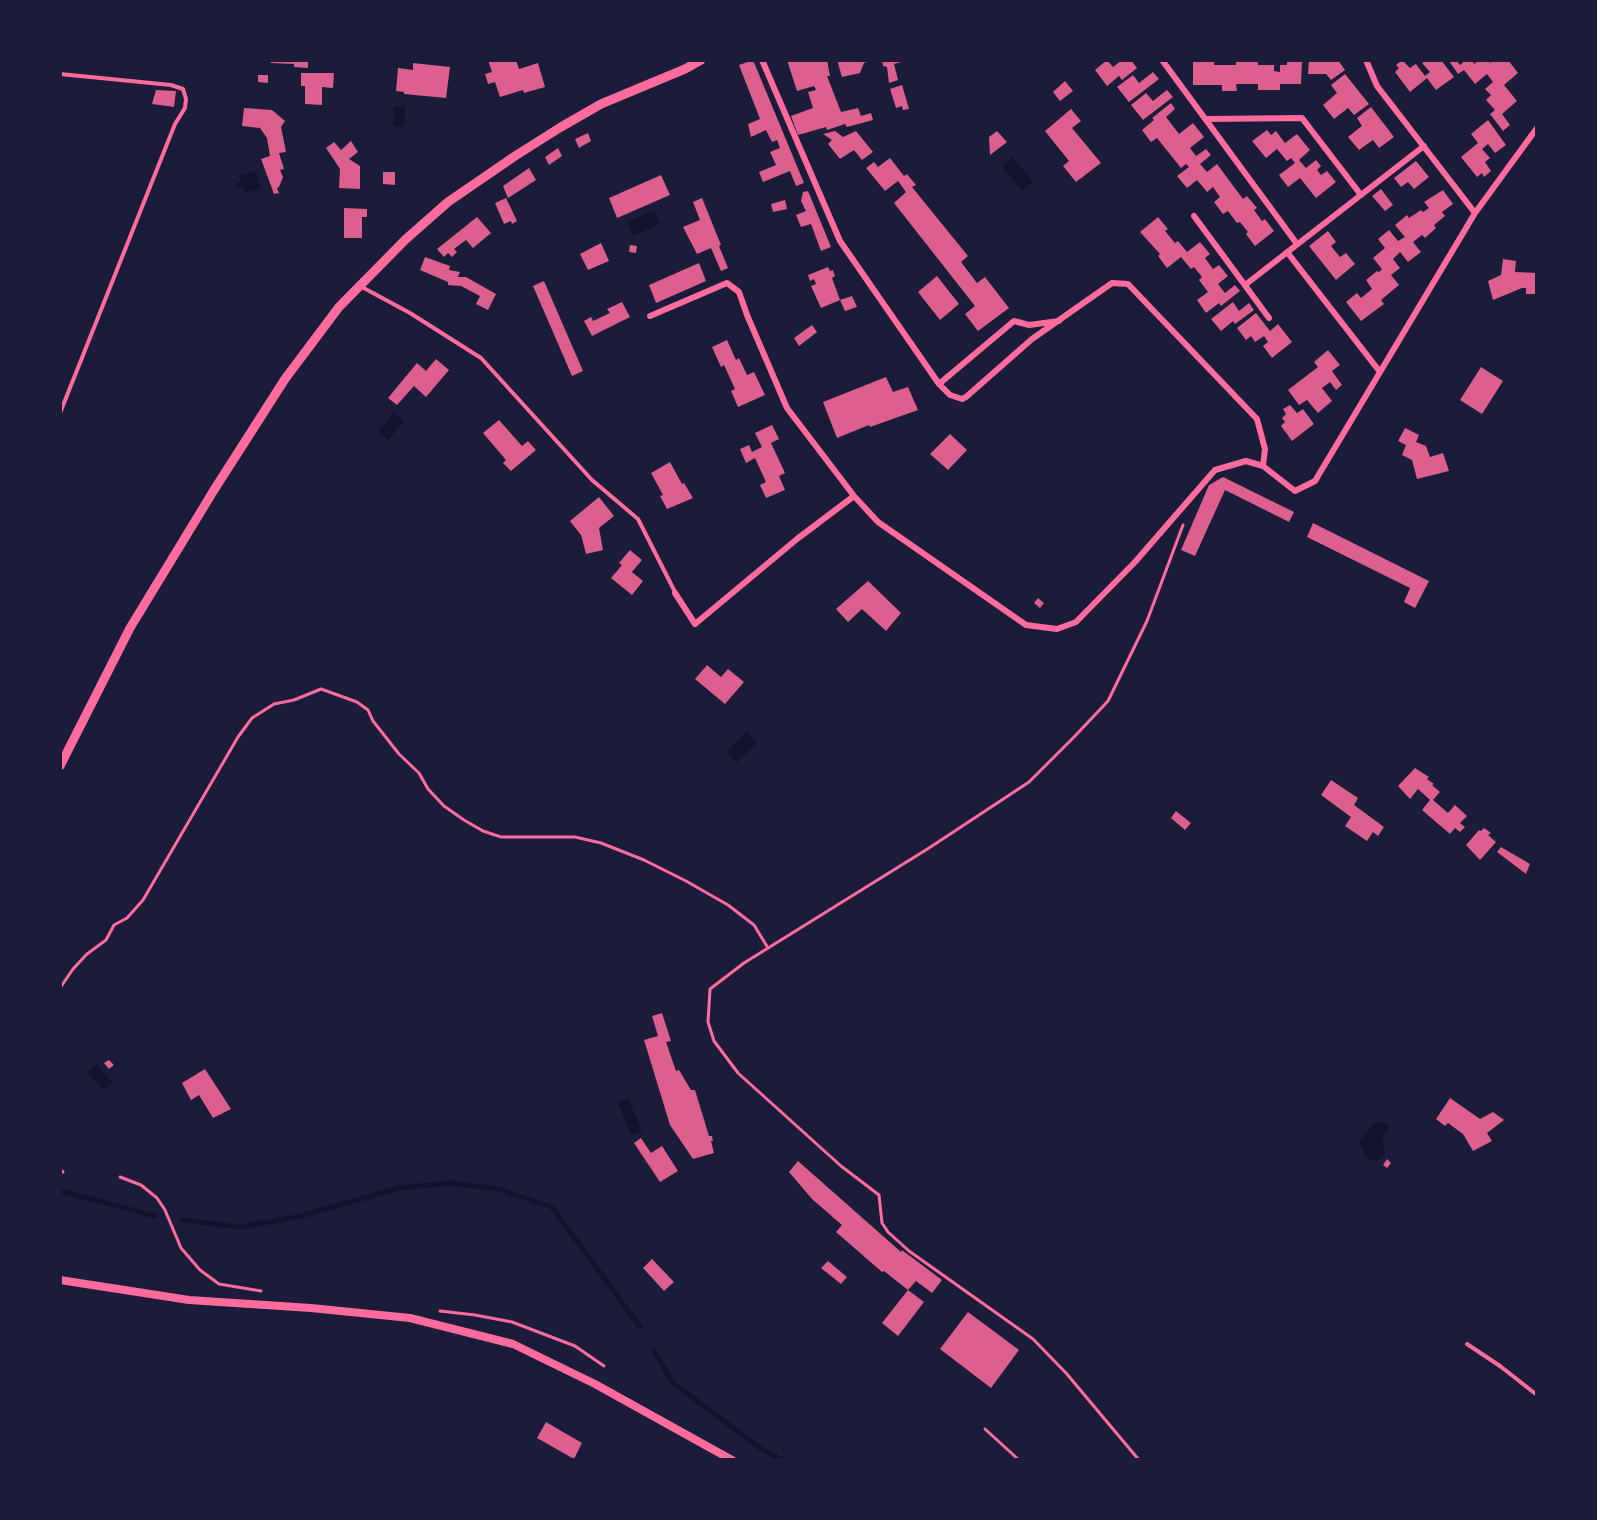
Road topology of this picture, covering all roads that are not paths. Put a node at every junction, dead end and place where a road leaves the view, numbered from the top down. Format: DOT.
graph roads {
  1 [pos="701,60"];
  2 [pos="762,60"];
  3 [pos="1162,60"];
  4 [pos="1366,60"];
  5 [pos="60,74"];
  6 [pos="1206,119"];
  7 [pos="1537,128"];
  8 [pos="1424,146"];
  9 [pos="1361,195"];
  10 [pos="1474,213"];
  11 [pos="1194,216"];
  12 [pos="1297,244"];
  13 [pos="1287,252"];
  14 [pos="359,285"];
  15 [pos="1245,285"];
  16 [pos="650,316"];
  17 [pos="1269,318"];
  18 [pos="1061,321"];
  19 [pos="1380,372"];
  20 [pos="939,384"];
  21 [pos="60,413"];
  22 [pos="1263,466"];
  23 [pos="854,496"];
  24 [pos="675,593"];
  25 [pos="60,766"];
  26 [pos="60,1280"];
  27 [pos="1467,1344"];
  28 [pos="1537,1395"];
  29 [pos="732,1460"];
  1 -- 14 [label="main road"];
  2 -- 20 [label="street"];
  3 -- 6 [label="street"];
  4 -- 8 [label="street"];
  5 -- 21 [label="lane"];
  6 -- 9 [label="street"];
  6 -- 12 [label="street"];
  7 -- 10 [label="street"];
  8 -- 9 [label="street"];
  8 -- 10 [label="street"];
  9 -- 12 [label="street"];
  10 -- 19 [label="street"];
  11 -- 15 [label="street"];
  12 -- 13 [label="street"];
  13 -- 15 [label="street"];
  13 -- 19 [label="street"];
  14 -- 24 [label="lane"];
  14 -- 25 [label="main road"];
  15 -- 17 [label="street"];
  16 -- 23 [label="street"];
  18 -- 20 [label="street"];
  18 -- 20 [label="street"];
  18 -- 22 [label="street"];
  19 -- 22 [label="street"];
  22 -- 23 [label="street"];
  23 -- 24 [label="street"];
  26 -- 29 [label="street"];
  27 -- 28 [label="lane"];
}
